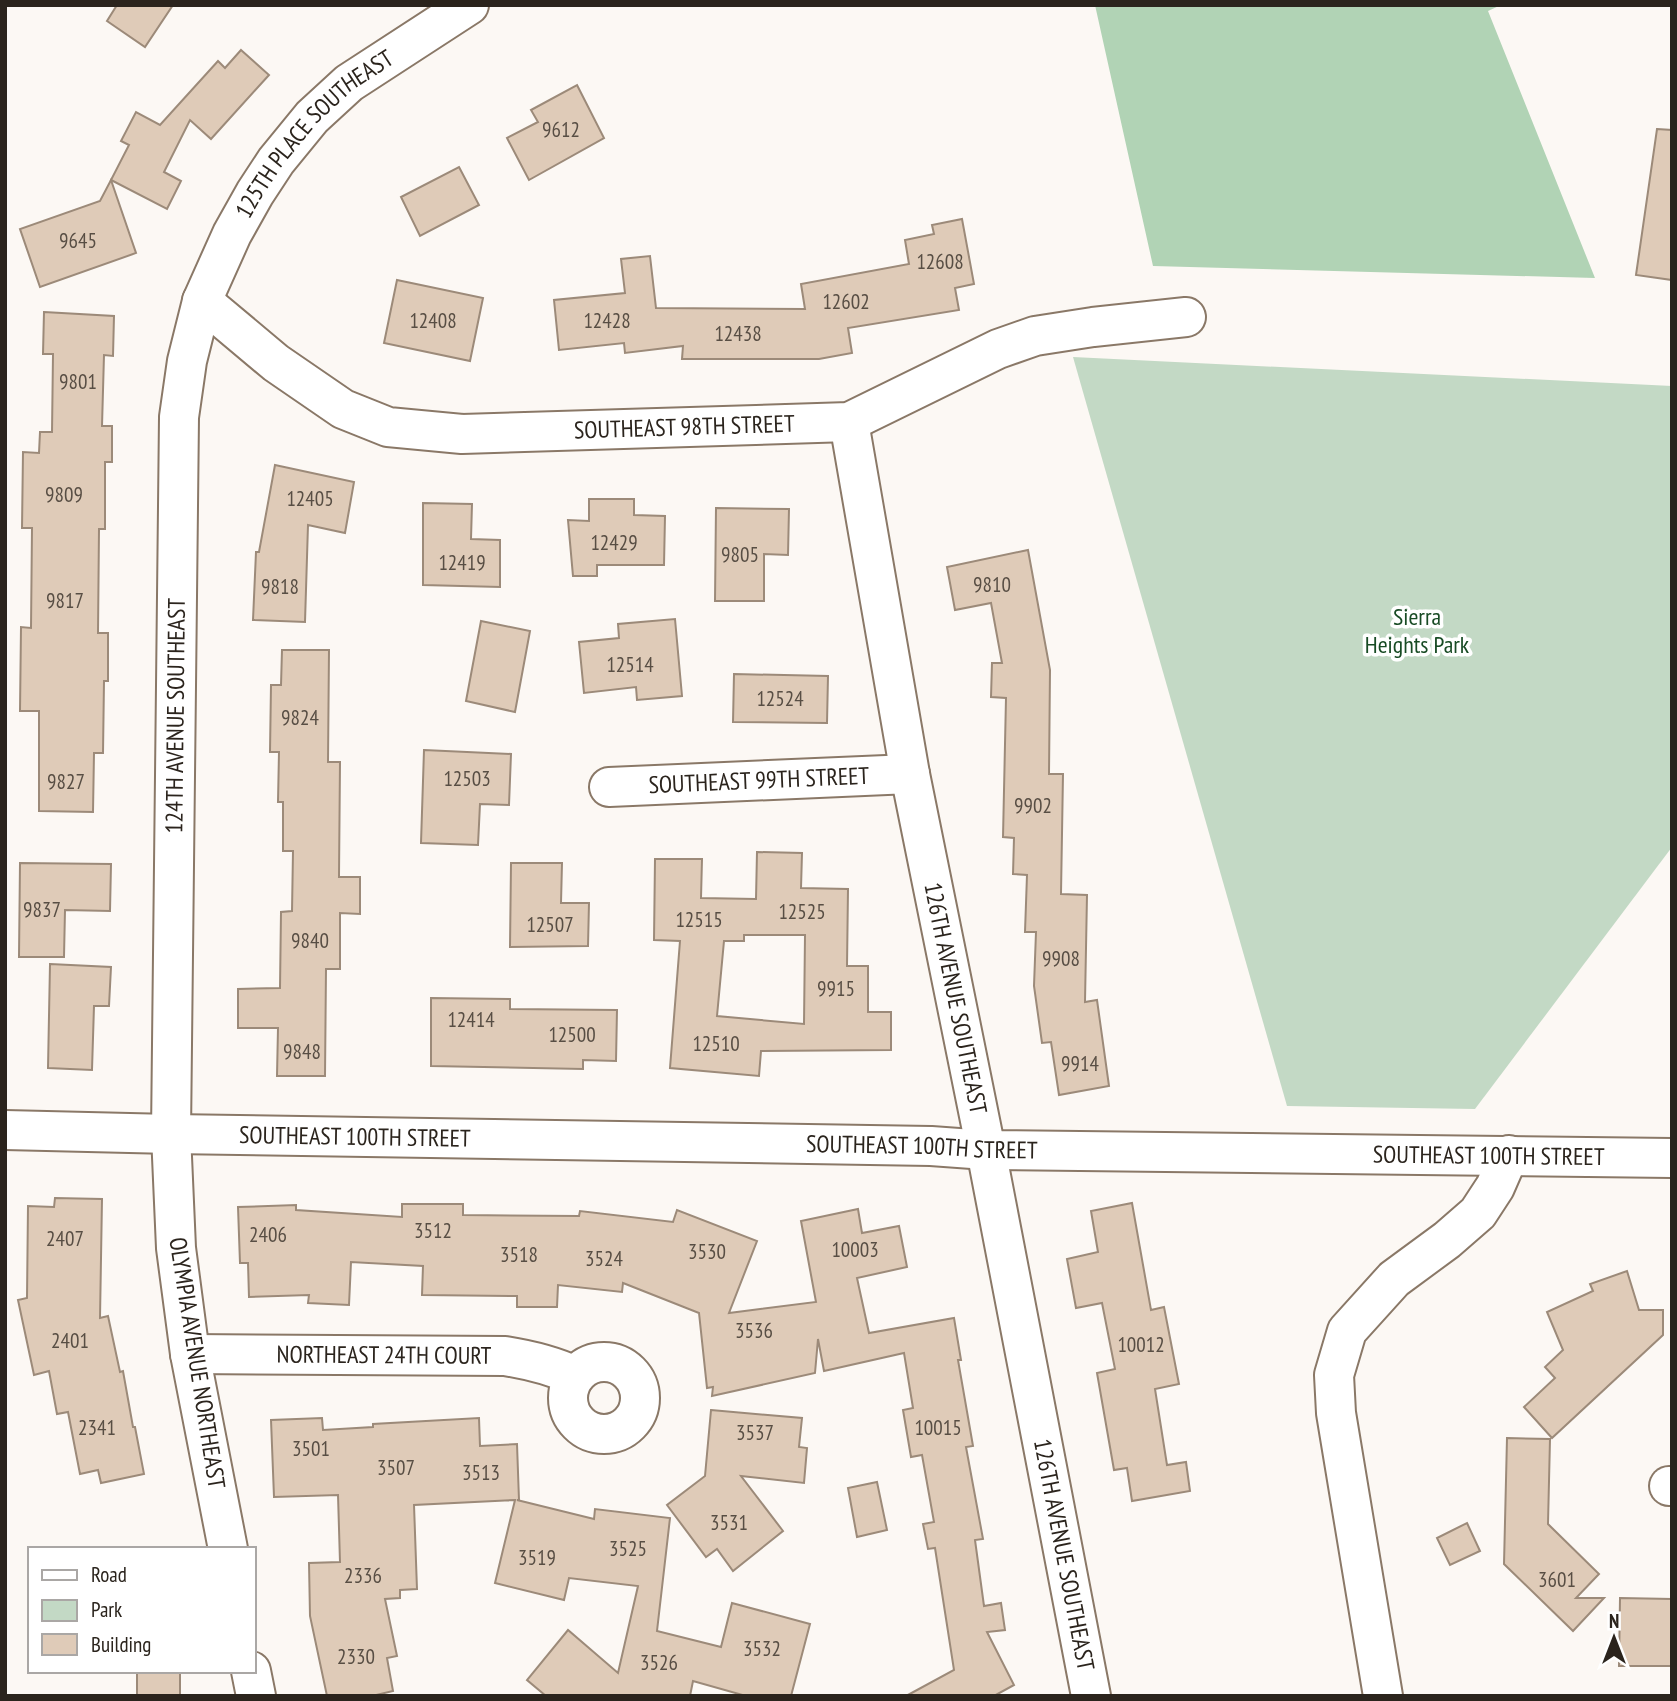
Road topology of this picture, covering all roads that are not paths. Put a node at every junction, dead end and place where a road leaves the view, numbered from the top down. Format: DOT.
graph roads {
  1 [pos="469,5"];
  2 [pos="202,301"];
  3 [pos="1186,317"];
  4 [pos="849,422"];
  5 [pos="910,774"];
  6 [pos="609,787"];
  7 [pos="5,1130"];
  8 [pos="171,1134"];
  9 [pos="986,1150"];
  10 [pos="1509,1155"];
  11 [pos="1672,1158"];
  12 [pos="190,1354"];
  13 [pos="575,1376"];
  14 [pos="228,1547"];
  15 [pos="251,1673"];
  16 [pos="256,1696"];
  17 [pos="1091,1696"];
  18 [pos="1383,1696"];
  1 -- 2 [label="street, 125TH PLACE SOUTHEAST"];
  2 -- 4 [label="street, SOUTHEAST 98TH STREET"];
  2 -- 8 [label="street, 124TH AVENUE SOUTHEAST"];
  3 -- 4 [label="street, SOUTHEAST 98TH STREET"];
  4 -- 5 [label="street, 126TH AVENUE SOUTHEAST"];
  5 -- 6 [label="street, SOUTHEAST 99TH STREET"];
  5 -- 9 [label="street, 126TH AVENUE SOUTHEAST"];
  7 -- 8 [label="street, SOUTHEAST 100TH STREET"];
  8 -- 9 [label="street, SOUTHEAST 100TH STREET"];
  8 -- 12 [label="street, OLYMPIA AVENUE NORTHEAST"];
  9 -- 10 [label="street, SOUTHEAST 100TH STREET"];
  9 -- 17 [label="street, 126TH AVENUE SOUTHEAST"];
  10 -- 11 [label="street, SOUTHEAST 100TH STREET"];
  10 -- 18 [label="street"];
  12 -- 13 [label="street, NORTHEAST 24TH COURT"];
  12 -- 14 [label="street, OLYMPIA AVENUE NORTHEAST"];
  15 -- 16 [label="street"];
}
